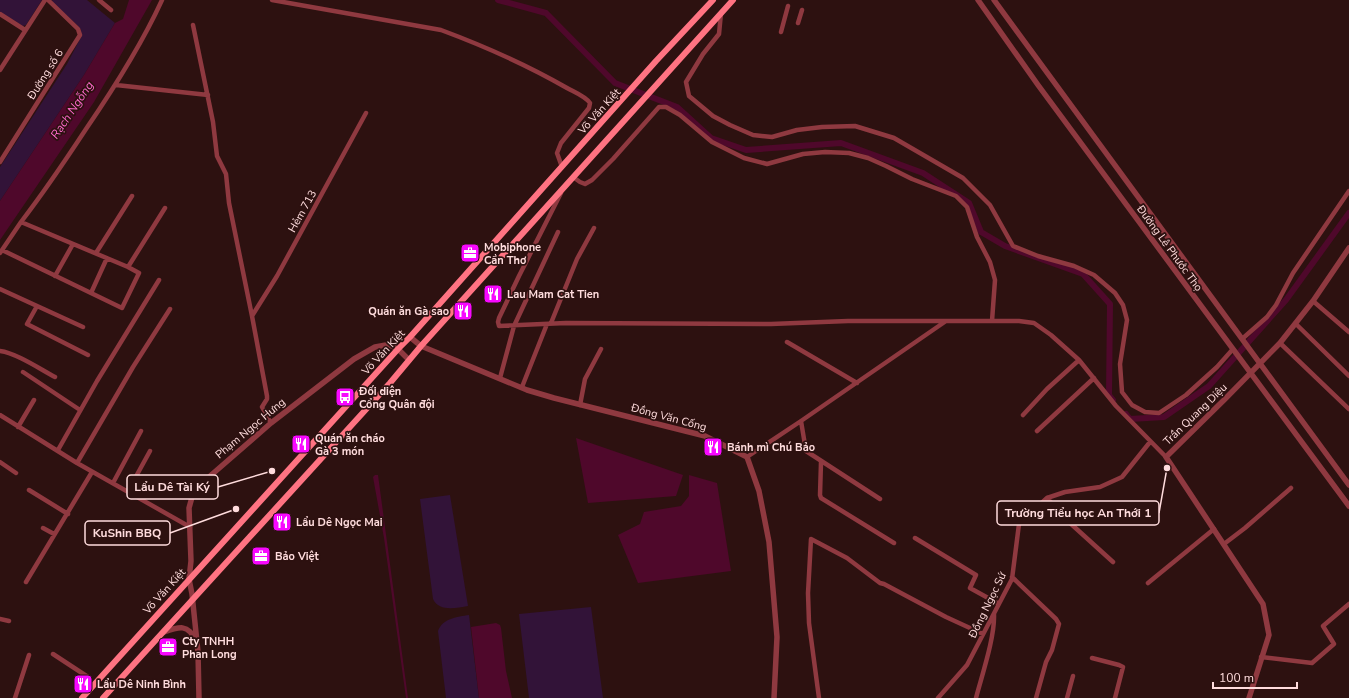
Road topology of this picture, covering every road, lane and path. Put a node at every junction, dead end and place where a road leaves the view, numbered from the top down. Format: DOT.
graph roads {
  1 [pos="46,0"];
  2 [pos="99,0"];
  3 [pos="162,0"];
  4 [pos="272,0"];
  5 [pos="713,0"];
  6 [pos="733,0"];
  7 [pos="978,0"];
  8 [pos="994,0"];
  9 [pos="788,6"];
  10 [pos="111,10"];
  11 [pos="802,10"];
  12 [pos="721,13"];
  13 [pos="0,14"];
  14 [pos="798,23"];
  15 [pos="193,25"];
  16 [pos="25,30"];
  17 [pos="781,32"];
  18 [pos="2,65"];
  19 [pos="0,70"];
  20 [pos="116,85"];
  21 [pos="208,95"];
  22 [pos="366,114"];
  23 [pos="0,162"];
  24 [pos="562,167"];
  25 [pos="573,177"];
  26 [pos="563,188"];
  27 [pos="1349,191"];
  28 [pos="132,196"];
  29 [pos="165,208"];
  30 [pos="21,222"];
  31 [pos="594,228"];
  32 [pos="558,232"];
  33 [pos="73,244"];
  34 [pos="1349,248"];
  35 [pos="1,252"];
  36 [pos="96,253"];
  37 [pos="1346,256"];
  38 [pos="107,258"];
  39 [pos="128,267"];
  40 [pos="55,276"];
  41 [pos="160,280"];
  42 [pos="0,289"];
  43 [pos="91,293"];
  44 [pos="1313,301"];
  45 [pos="37,306"];
  46 [pos="170,309"];
  47 [pos="252,316"];
  48 [pos="946,321"];
  49 [pos="992,321"];
  50 [pos="549,324"];
  51 [pos="1296,324"];
  52 [pos="514,326"];
  53 [pos="83,327"];
  54 [pos="1349,332"];
  55 [pos="410,337"];
  56 [pos="1243,340"];
  57 [pos="787,342"];
  58 [pos="1280,343"];
  59 [pos="421,346"];
  60 [pos="398,348"];
  61 [pos="601,349"];
  62 [pos="1234,350"];
  63 [pos="0,351"];
  64 [pos="88,354"];
  65 [pos="409,360"];
  66 [pos="1079,360"];
  67 [pos="1261,363"];
  68 [pos="23,372"];
  69 [pos="1250,373"];
  70 [pos="1349,376"];
  71 [pos="55,377"];
  72 [pos="500,378"];
  73 [pos="1094,378"];
  74 [pos="857,383"];
  75 [pos="522,387"];
  76 [pos="34,400"];
  77 [pos="580,405"];
  78 [pos="1349,409"];
  79 [pos="80,410"];
  80 [pos="0,415"];
  81 [pos="1023,415"];
  82 [pos="801,421"];
  83 [pos="271,423"];
  84 [pos="18,427"];
  85 [pos="141,431"];
  86 [pos="1037,431"];
  87 [pos="1150,442"];
  88 [pos="58,450"];
  89 [pos="150,451"];
  90 [pos="747,457"];
  91 [pos="1166,457"];
  92 [pos="0,462"];
  93 [pos="821,462"];
  94 [pos="77,463"];
  95 [pos="92,472"];
  96 [pos="16,473"];
  97 [pos="113,483"];
  98 [pos="1349,485"];
  99 [pos="1291,488"];
  100 [pos="30,490"];
  101 [pos="128,491"];
  102 [pos="1047,498"];
  103 [pos="880,499"];
  104 [pos="1349,506"];
  105 [pos="68,514"];
  106 [pos="190,527"];
  107 [pos="43,528"];
  108 [pos="1214,529"];
  109 [pos="54,534"];
  110 [pos="915,538"];
  111 [pos="894,544"];
  112 [pos="1224,544"];
  113 [pos="1113,562"];
  114 [pos="1012,577"];
  115 [pos="189,579"];
  116 [pos="26,582"];
  117 [pos="1148,583"];
  118 [pos="192,601"];
  119 [pos="999,604"];
  120 [pos="1349,605"];
  121 [pos="994,613"];
  122 [pos="0,619"];
  123 [pos="9,621"];
  124 [pos="164,632"];
  125 [pos="983,634"];
  126 [pos="198,652"];
  127 [pos="53,654"];
  128 [pos="29,655"];
  129 [pos="1261,657"];
  130 [pos="1092,658"];
  131 [pos="1073,676"];
  132 [pos="88,677"];
  133 [pos="15,698"];
  134 [pos="82,698"];
  135 [pos="103,698"];
  136 [pos="199,698"];
  137 [pos="774,698"];
  138 [pos="819,698"];
  139 [pos="938,698"];
  140 [pos="976,698"];
  141 [pos="1036,698"];
  142 [pos="1067,698"];
  143 [pos="1114,698"];
  144 [pos="1249,698"];
  1 -- 16 [label="street"];
  1 -- 23 [label="street, Đường số 6"];
  2 -- 10 [label="street"];
  3 -- 20 [label="street"];
  4 -- 24 [label="street"];
  5 -- 24 [label="main road, Võ Văn Kiệt"];
  6 -- 12 [label="main road"];
  7 -- 62 [label="street, Đường Lê Phước Thọ"];
  8 -- 56 [label="street, Đường Lê Phước Thọ"];
  9 -- 17 [label="street"];
  11 -- 14 [label="street"];
  12 -- 25 [label="main road"];
  12 -- 62 [label="street"];
  13 -- 16 [label="street"];
  15 -- 21 [label="street"];
  16 -- 18 [label="street"];
  18 -- 19 [label="street"];
  20 -- 21 [label="street"];
  20 -- 30 [label="street"];
  21 -- 47 [label="street"];
  22 -- 47 [label="street, Hẻm 713"];
  24 -- 55 [label="main road, Võ Văn Kiệt"];
  25 -- 26 [label="main road"];
  25 -- 49 [label="street"];
  26 -- 52 [label="street"];
  26 -- 59 [label="main road"];
  27 -- 56 [label="street"];
  28 -- 36 [label="street"];
  29 -- 39 [label="street"];
  30 -- 33 [label="street"];
  30 -- 35 [label="street"];
  31 -- 50 [label="street"];
  32 -- 52 [label="street"];
  33 -- 36 [label="street"];
  33 -- 40 [label="street"];
  34 -- 37 [label="street, Trần Quang Diệu"];
  35 -- 40 [label="street"];
  36 -- 38 [label="street"];
  37 -- 44 [label="street, Trần Quang Diệu"];
  38 -- 39 [label="street"];
  38 -- 43 [label="street"];
  39 -- 43 [label="street"];
  40 -- 43 [label="street"];
  41 -- 79 [label="street"];
  42 -- 45 [label="street"];
  44 -- 51 [label="street, Trần Quang Diệu"];
  44 -- 54 [label="street"];
  45 -- 53 [label="street"];
  45 -- 64 [label="street"];
  46 -- 94 [label="street"];
  47 -- 83 [label="street"];
  48 -- 49 [label="street"];
  48 -- 50 [label="street"];
  48 -- 74 [label="street"];
  49 -- 66 [label="street"];
  50 -- 52 [label="street"];
  50 -- 75 [label="street"];
  51 -- 58 [label="street, Trần Quang Diệu"];
  51 -- 70 [label="street"];
  52 -- 72 [label="street"];
  55 -- 59 [label="street, Đồng Văn Cống"];
  55 -- 60 [label="main road, Võ Văn Kiệt"];
  56 -- 67 [label="street, Đường Lê Phước Thọ"];
  57 -- 74 [label="street"];
  58 -- 67 [label="street, Trần Quang Diệu"];
  58 -- 78 [label="street"];
  59 -- 65 [label="main road"];
  59 -- 72 [label="street, Đồng Văn Cống"];
  60 -- 65 [label="street"];
  60 -- 83 [label="street, Phạm Ngọc Hưng"];
  60 -- 115 [label="main road, Võ Văn Kiệt"];
  61 -- 77 [label="street"];
  62 -- 69 [label="street, Đường Lê Phước Thọ"];
  63 -- 71 [label="street"];
  65 -- 118 [label="main road"];
  66 -- 73 [label="street"];
  66 -- 81 [label="street"];
  67 -- 69 [label="street, Trần Quang Diệu"];
  67 -- 98 [label="street, Đường Lê Phước Thọ"];
  68 -- 79 [label="street"];
  69 -- 91 [label="street, Trần Quang Diệu"];
  69 -- 104 [label="street, Đường Lê Phước Thọ"];
  72 -- 75 [label="street, Đồng Văn Cống"];
  73 -- 86 [label="street"];
  73 -- 87 [label="street"];
  74 -- 82 [label="street"];
  75 -- 77 [label="street, Đồng Văn Cống"];
  76 -- 84 [label="street"];
  77 -- 90 [label="street, Đồng Văn Cống"];
  79 -- 88 [label="street"];
  80 -- 84 [label="street"];
  82 -- 90 [label="street"];
  82 -- 93 [label="street"];
  83 -- 106 [label="street, Phạm Ngọc Hưng"];
  84 -- 88 [label="street"];
  85 -- 97 [label="street"];
  87 -- 91 [label="street"];
  87 -- 102 [label="street, Đồng Ngọc Sứ"];
  88 -- 94 [label="street"];
  89 -- 101 [label="street"];
  90 -- 137 [label="street"];
  91 -- 108 [label="street, Trần Quang Diệu"];
  92 -- 96 [label="street"];
  93 -- 103 [label="street"];
  93 -- 111 [label="street"];
  94 -- 95 [label="street"];
  95 -- 97 [label="street"];
  95 -- 105 [label="street"];
  97 -- 101 [label="street"];
  99 -- 112 [label="street"];
  100 -- 105 [label="street"];
  101 -- 106 [label="street"];
  102 -- 113 [label="street"];
  102 -- 114 [label="street, Đồng Ngọc Sứ"];
  105 -- 109 [label="street"];
  106 -- 115 [label="street, Phạm Ngọc Hưng"];
  107 -- 109 [label="street"];
  108 -- 112 [label="street, Trần Quang Diệu"];
  108 -- 117 [label="street"];
  109 -- 116 [label="street"];
  110 -- 119 [label="street"];
  112 -- 129 [label="street, Trần Quang Diệu"];
  114 -- 119 [label="street, Đồng Ngọc Sứ"];
  114 -- 141 [label="street"];
  115 -- 118 [label="street, Phạm Ngọc Hưng"];
  115 -- 134 [label="main road, Võ Văn Kiệt"];
  118 -- 124 [label="main road"];
  118 -- 126 [label="street, Phạm Ngọc Hưng"];
  119 -- 121 [label="street, Đồng Ngọc Sứ"];
  120 -- 129 [label="street"];
  121 -- 125 [label="street, Đồng Ngọc Sứ"];
  121 -- 140 [label="street"];
  122 -- 123 [label="street"];
  124 -- 126 [label="street"];
  124 -- 135 [label="main road"];
  125 -- 138 [label="street"];
  125 -- 139 [label="street, Đồng Ngọc Sứ"];
  126 -- 136 [label="street"];
  127 -- 132 [label="street"];
  128 -- 133 [label="street"];
  129 -- 144 [label="street, Trần Quang Diệu"];
  130 -- 143 [label="street"];
  131 -- 142 [label="street"];
}
